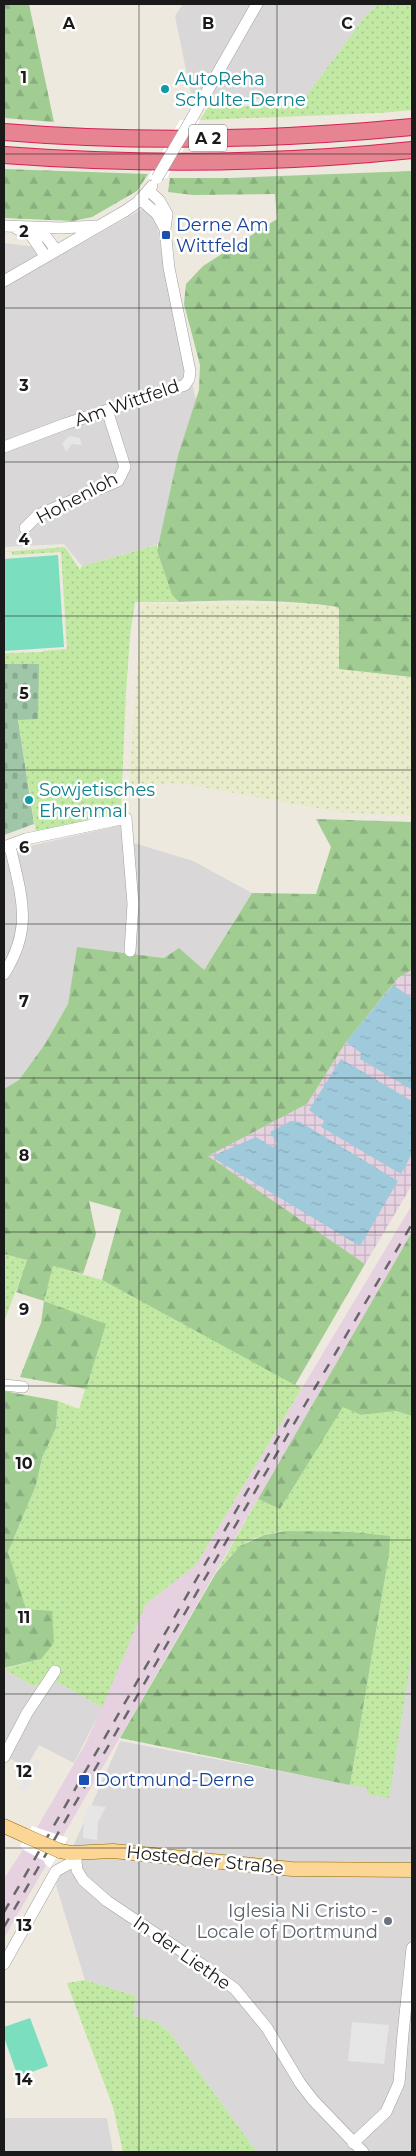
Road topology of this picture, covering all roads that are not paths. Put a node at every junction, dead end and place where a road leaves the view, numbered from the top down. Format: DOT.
graph roads {
  1 [pos="256,4"];
  2 [pos="412,128"];
  3 [pos="4,132"];
  4 [pos="412,150"];
  5 [pos="4,155"];
  6 [pos="149,191"];
  7 [pos="140,200"];
  8 [pos="100,225"];
  9 [pos="8,227"];
  10 [pos="31,227"];
  11 [pos="165,229"];
  12 [pos="56,250"];
  13 [pos="45,256"];
  14 [pos="4,281"];
  15 [pos="108,410"];
  16 [pos="4,447"];
  17 [pos="25,528"];
  18 [pos="7,846"];
  19 [pos="130,951"];
  20 [pos="4,974"];
  21 [pos="4,1385"];
  22 [pos="23,1387"];
  23 [pos="55,1672"];
  24 [pos="4,1757"];
  25 [pos="4,1826"];
  26 [pos="76,1856"];
  27 [pos="412,1870"];
  28 [pos="412,1948"];
  29 [pos="4,1964"];
  30 [pos="407,2034"];
  31 [pos="353,2143"];
  32 [pos="363,2152"];
  1 -- 6 [label="street, bridge"];
  2 -- 3 [label="highway, A 2"];
  4 -- 5 [label="highway, A 2"];
  6 -- 7 [label="street"];
  6 -- 11 [label="street, Am Wittfeld"];
  7 -- 8 [label="street"];
  7 -- 11 [label="street, Am Wittfeld"];
  8 -- 10 [label="street"];
  8 -- 12 [label="street"];
  9 -- 10 [label="street"];
  9 -- 13 [label="street"];
  10 -- 12 [label="street"];
  11 -- 15 [label="street, Am Wittfeld"];
  12 -- 13 [label="street"];
  13 -- 14 [label="street"];
  15 -- 16 [label="street, Am Wittfeld"];
  15 -- 17 [label="street, Hohenloh"];
  18 -- 19 [label="street"];
  18 -- 20 [label="street"];
  21 -- 22 [label="street"];
  23 -- 24 [label="street"];
  25 -- 26 [label="main road, Hostedder Straße, bridge"];
  26 -- 27 [label="main road, Hostedder Straße"];
  26 -- 29 [label="street"];
  26 -- 31 [label="street, In der Liethe"];
  28 -- 30 [label="street"];
  30 -- 31 [label="street"];
  31 -- 32 [label="street, In der Liethe"];
}
